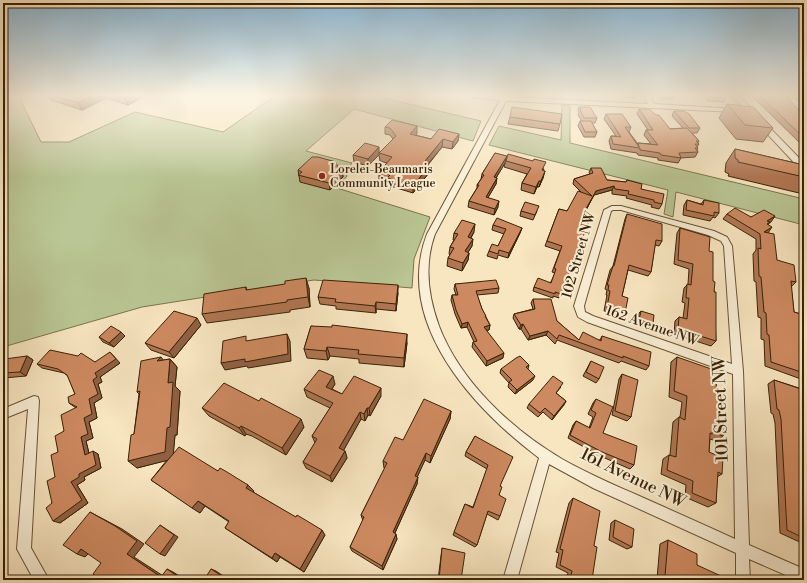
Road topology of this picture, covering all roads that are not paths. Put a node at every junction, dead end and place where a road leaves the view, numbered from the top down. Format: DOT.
graph roads {
  1 [pos="491,122"];
  2 [pos="760,122"];
  3 [pos="804,168"];
  4 [pos="612,208"];
  5 [pos="581,314"];
  6 [pos="738,371"];
  7 [pos="3,414"];
  8 [pos="546,455"];
  9 [pos="743,549"];
  10 [pos="804,576"];
  11 [pos="42,580"];
  12 [pos="510,580"];
  13 [pos="744,580"];
  1 -- 8 [label="street, 161 Avenue NW"];
  2 -- 3 [label="street"];
  4 -- 5 [label="street, 102 Street NW"];
  4 -- 6 [label="street, 101 Street NW"];
  5 -- 6 [label="street, 162 Avenue NW"];
  6 -- 9 [label="street, 101 Street NW"];
  7 -- 11 [label="street"];
  8 -- 9 [label="street, 161 Avenue NW"];
  8 -- 12 [label="street"];
  9 -- 10 [label="street, 161 Avenue NW"];
  9 -- 13 [label="street, 101 Street NW"];
}
